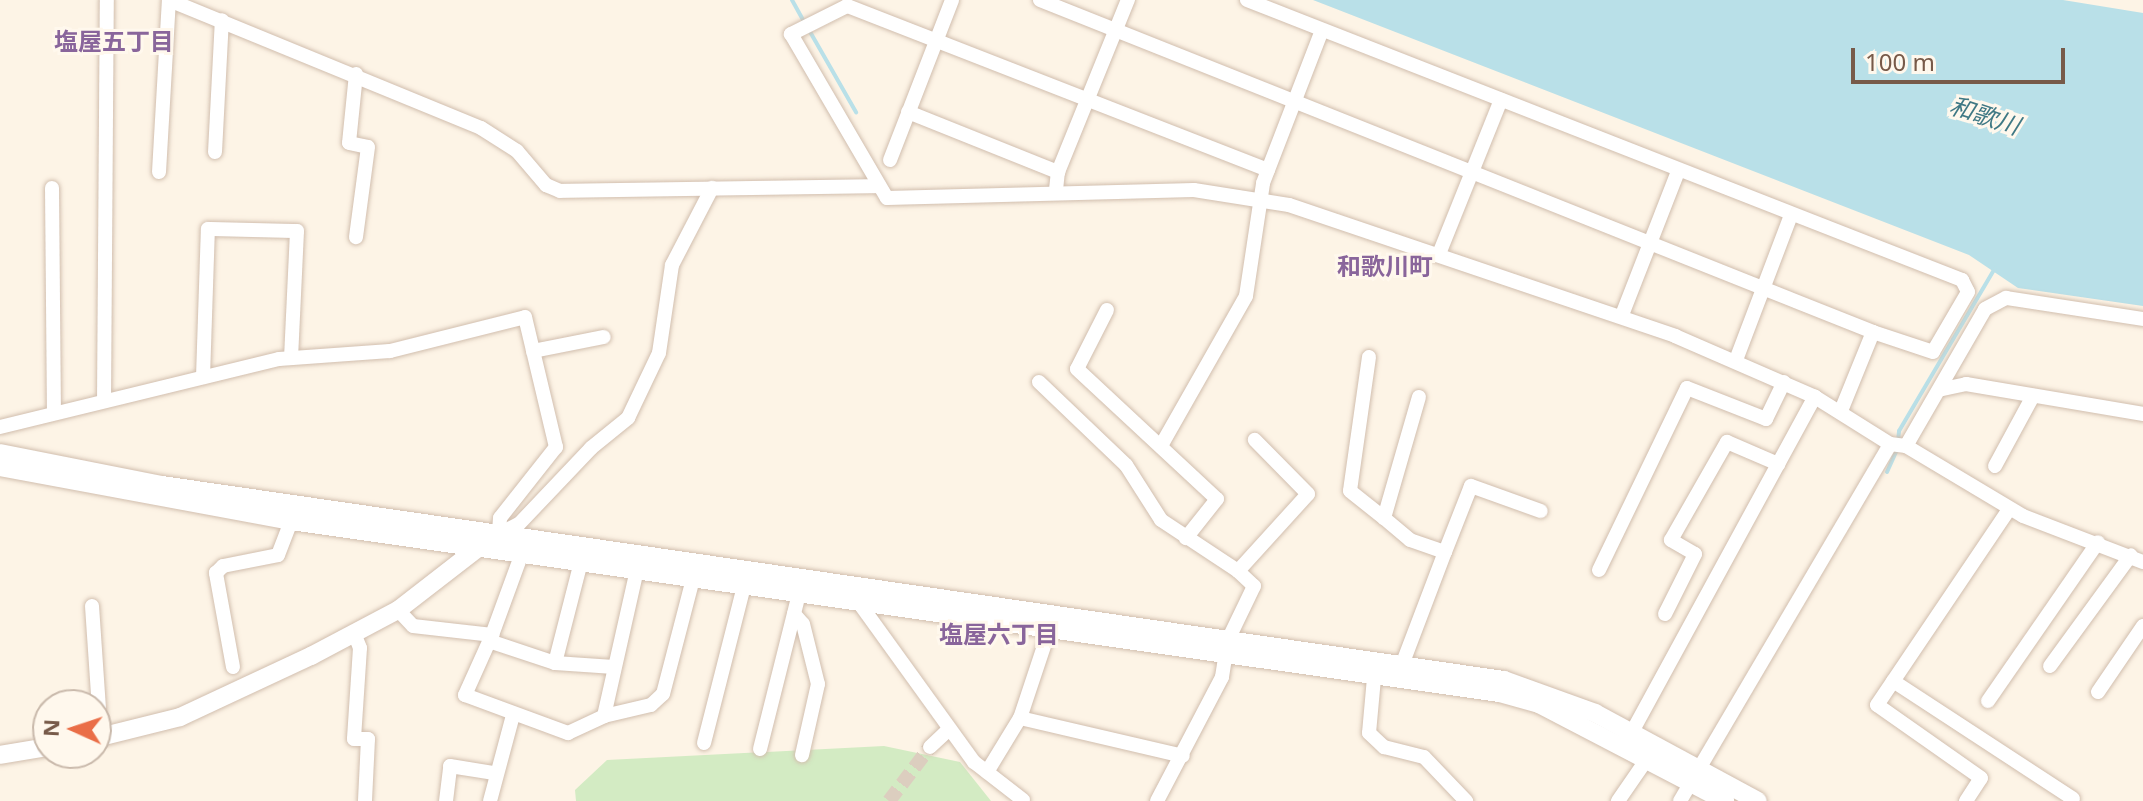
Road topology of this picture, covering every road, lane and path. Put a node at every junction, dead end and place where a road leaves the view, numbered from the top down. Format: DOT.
graph roads {
  1 [pos="107,0"];
  2 [pos="169,0"];
  3 [pos="952,0"];
  4 [pos="1040,0"];
  5 [pos="1128,0"];
  6 [pos="1247,0"];
  7 [pos="222,20"];
  8 [pos="1322,30"];
  9 [pos="1116,31"];
  10 [pos="935,41"];
  11 [pos="356,74"];
  12 [pos="1501,100"];
  13 [pos="1089,101"];
  14 [pos="1295,101"];
  15 [pos="908,112"];
  16 [pos="215,152"];
  17 [pos="890,160"];
  18 [pos="1268,170"];
  19 [pos="1472,171"];
  20 [pos="1678,171"];
  21 [pos="159,172"];
  22 [pos="1058,172"];
  23 [pos="879,186"];
  24 [pos="52,188"];
  25 [pos="712,188"];
  26 [pos="1056,190"];
  27 [pos="1262,198"];
  28 [pos="1791,215"];
  29 [pos="356,237"];
  30 [pos="1651,241"];
  31 [pos="1439,254"];
  32 [pos="1761,287"];
  33 [pos="1107,310"];
  34 [pos="1622,315"];
  35 [pos="2143,319"];
  36 [pos="1873,332"];
  37 [pos="604,337"];
  38 [pos="533,351"];
  39 [pos="291,357"];
  40 [pos="1369,357"];
  41 [pos="1736,360"];
  42 [pos="203,377"];
  43 [pos="1039,382"];
  44 [pos="1784,382"];
  45 [pos="1943,389"];
  46 [pos="2033,396"];
  47 [pos="1419,397"];
  48 [pos="1815,397"];
  49 [pos="104,401"];
  50 [pos="1841,411"];
  51 [pos="54,412"];
  52 [pos="2143,414"];
  53 [pos="0,427"];
  54 [pos="1255,440"];
  55 [pos="1162,444"];
  56 [pos="1890,444"];
  57 [pos="1906,446"];
  58 [pos="0,453"];
  59 [pos="1778,464"];
  60 [pos="1995,466"];
  61 [pos="0,467"];
  62 [pos="2009,509"];
  63 [pos="1541,511"];
  64 [pos="1384,518"];
  65 [pos="291,521"];
  66 [pos="499,534"];
  67 [pos="1186,538"];
  68 [pos="2098,542"];
  69 [pos="478,547"];
  70 [pos="1445,552"];
  71 [pos="522,553"];
  72 [pos="2137,558"];
  73 [pos="581,562"];
  74 [pos="637,570"];
  75 [pos="1599,570"];
  76 [pos="1238,571"];
  77 [pos="693,579"];
  78 [pos="744,586"];
  79 [pos="799,594"];
  80 [pos="860,604"];
  81 [pos="92,606"];
  82 [pos="398,610"];
  83 [pos="794,614"];
  84 [pos="1665,614"];
  85 [pos="1052,622"];
  86 [pos="2143,626"];
  87 [pos="354,633"];
  88 [pos="491,638"];
  89 [pos="1228,648"];
  90 [pos="555,663"];
  91 [pos="1402,665"];
  92 [pos="2050,666"];
  93 [pos="233,667"];
  94 [pos="614,667"];
  95 [pos="1374,678"];
  96 [pos="1893,681"];
  97 [pos="96,689"];
  98 [pos="2098,692"];
  99 [pos="1988,701"];
  100 [pos="513,715"];
  101 [pos="604,716"];
  102 [pos="1020,718"];
  103 [pos="948,730"];
  104 [pos="1632,732"];
  105 [pos="112,735"];
  106 [pos="704,743"];
  107 [pos="930,747"];
  108 [pos="760,749"];
  109 [pos="32,750"];
  110 [pos="0,755"];
  111 [pos="802,755"];
  112 [pos="1183,756"];
  113 [pos="1647,759"];
  114 [pos="987,772"];
  115 [pos="494,773"];
  116 [pos="1694,776"];
  117 [pos="2073,799"];
  118 [pos="1023,800"];
  119 [pos="365,801"];
  120 [pos="446,801"];
  121 [pos="490,801"];
  122 [pos="1157,801"];
  123 [pos="1466,801"];
  124 [pos="1618,801"];
  125 [pos="1680,801"];
  126 [pos="1725,801"];
  127 [pos="1758,801"];
  128 [pos="1966,801"];
  1 -- 49 [label="street"];
  2 -- 7 [label="street"];
  2 -- 21 [label="street"];
  3 -- 10 [label="street"];
  4 -- 9 [label="street"];
  5 -- 9 [label="street"];
  6 -- 8 [label="street"];
  7 -- 11 [label="street"];
  7 -- 16 [label="street"];
  8 -- 12 [label="street"];
  8 -- 14 [label="street"];
  9 -- 13 [label="street"];
  9 -- 14 [label="street"];
  10 -- 13 [label="street"];
  10 -- 15 [label="street"];
  10 -- 23 [label="street"];
  11 -- 25 [label="street"];
  11 -- 29 [label="street"];
  12 -- 19 [label="street"];
  12 -- 20 [label="street"];
  13 -- 18 [label="street"];
  13 -- 22 [label="street"];
  14 -- 18 [label="street"];
  14 -- 19 [label="street"];
  15 -- 17 [label="street"];
  15 -- 22 [label="street"];
  18 -- 27 [label="street"];
  19 -- 30 [label="street"];
  19 -- 31 [label="street"];
  20 -- 28 [label="street"];
  20 -- 30 [label="street"];
  22 -- 26 [label="street"];
  23 -- 25 [label="street"];
  23 -- 26 [label="street"];
  24 -- 51 [label="street"];
  25 -- 66 [label="street"];
  26 -- 27 [label="street"];
  27 -- 31 [label="street"];
  27 -- 55 [label="street"];
  28 -- 32 [label="street"];
  28 -- 36 [label="street"];
  30 -- 32 [label="street"];
  30 -- 34 [label="street"];
  31 -- 34 [label="street"];
  32 -- 36 [label="street"];
  32 -- 41 [label="street"];
  33 -- 55 [label="street"];
  34 -- 41 [label="street"];
  35 -- 45 [label="street"];
  36 -- 50 [label="street"];
  37 -- 38 [label="street"];
  38 -- 39 [label="street"];
  38 -- 66 [label="street"];
  39 -- 42 [label="street"];
  39 -- 42 [label="street"];
  40 -- 64 [label="street"];
  41 -- 44 [label="street"];
  42 -- 49 [label="street"];
  43 -- 67 [label="street"];
  44 -- 48 [label="street"];
  44 -- 75 [label="street"];
  45 -- 46 [label="street"];
  45 -- 57 [label="street"];
  46 -- 52 [label="street"];
  46 -- 60 [label="street"];
  47 -- 64 [label="street"];
  48 -- 50 [label="street"];
  48 -- 59 [label="street"];
  49 -- 51 [label="street"];
  50 -- 56 [label="street"];
  51 -- 53 [label="street"];
  54 -- 76 [label="street"];
  55 -- 67 [label="street"];
  56 -- 57 [label="street"];
  56 -- 116 [label="street"];
  57 -- 62 [label="street"];
  58 -- 66 [label="street"];
  59 -- 84 [label="street"];
  59 -- 104 [label="street"];
  61 -- 65 [label="street"];
  62 -- 68 [label="street"];
  62 -- 96 [label="street"];
  63 -- 70 [label="street"];
  64 -- 70 [label="street"];
  65 -- 69 [label="street"];
  65 -- 93 [label="street"];
  66 -- 69 [label="street"];
  66 -- 85 [label="street"];
  67 -- 76 [label="street"];
  68 -- 72 [label="street"];
  68 -- 99 [label="street"];
  69 -- 71 [label="street"];
  69 -- 82 [label="street"];
  70 -- 91 [label="street"];
  71 -- 73 [label="street"];
  71 -- 88 [label="street"];
  72 -- 92 [label="street"];
  73 -- 74 [label="street"];
  73 -- 90 [label="street"];
  74 -- 77 [label="street"];
  74 -- 94 [label="street"];
  76 -- 89 [label="street"];
  77 -- 78 [label="street"];
  77 -- 101 [label="street"];
  78 -- 79 [label="street"];
  78 -- 106 [label="street"];
  79 -- 80 [label="street"];
  79 -- 83 [label="street"];
  80 -- 85 [label="street"];
  80 -- 103 [label="street"];
  81 -- 97 [label="street"];
  82 -- 87 [label="street"];
  82 -- 88 [label="street"];
  83 -- 108 [label="street"];
  83 -- 111 [label="street"];
  85 -- 89 [label="street"];
  85 -- 102 [label="street"];
  86 -- 98 [label="street"];
  87 -- 105 [label="street"];
  87 -- 119 [label="street"];
  88 -- 90 [label="street"];
  88 -- 100 [label="street"];
  89 -- 91 [label="street"];
  89 -- 95 [label="street"];
  89 -- 112 [label="street"];
  90 -- 94 [label="street"];
  91 -- 104 [label="street"];
  94 -- 101 [label="street"];
  95 -- 113 [label="street"];
  95 -- 123 [label="street"];
  96 -- 117 [label="street"];
  96 -- 128 [label="street"];
  100 -- 101 [label="street"];
  100 -- 115 [label="street"];
  102 -- 112 [label="street"];
  102 -- 114 [label="street"];
  103 -- 107 [label="street"];
  103 -- 114 [label="street"];
  104 -- 116 [label="street"];
  109 -- 110 [label="street"];
  112 -- 122 [label="street"];
  113 -- 116 [label="street"];
  113 -- 124 [label="street"];
  114 -- 118 [label="street"];
  115 -- 120 [label="street"];
  115 -- 121 [label="street"];
  116 -- 125 [label="street"];
  116 -- 126 [label="street"];
  116 -- 127 [label="street"];
}
